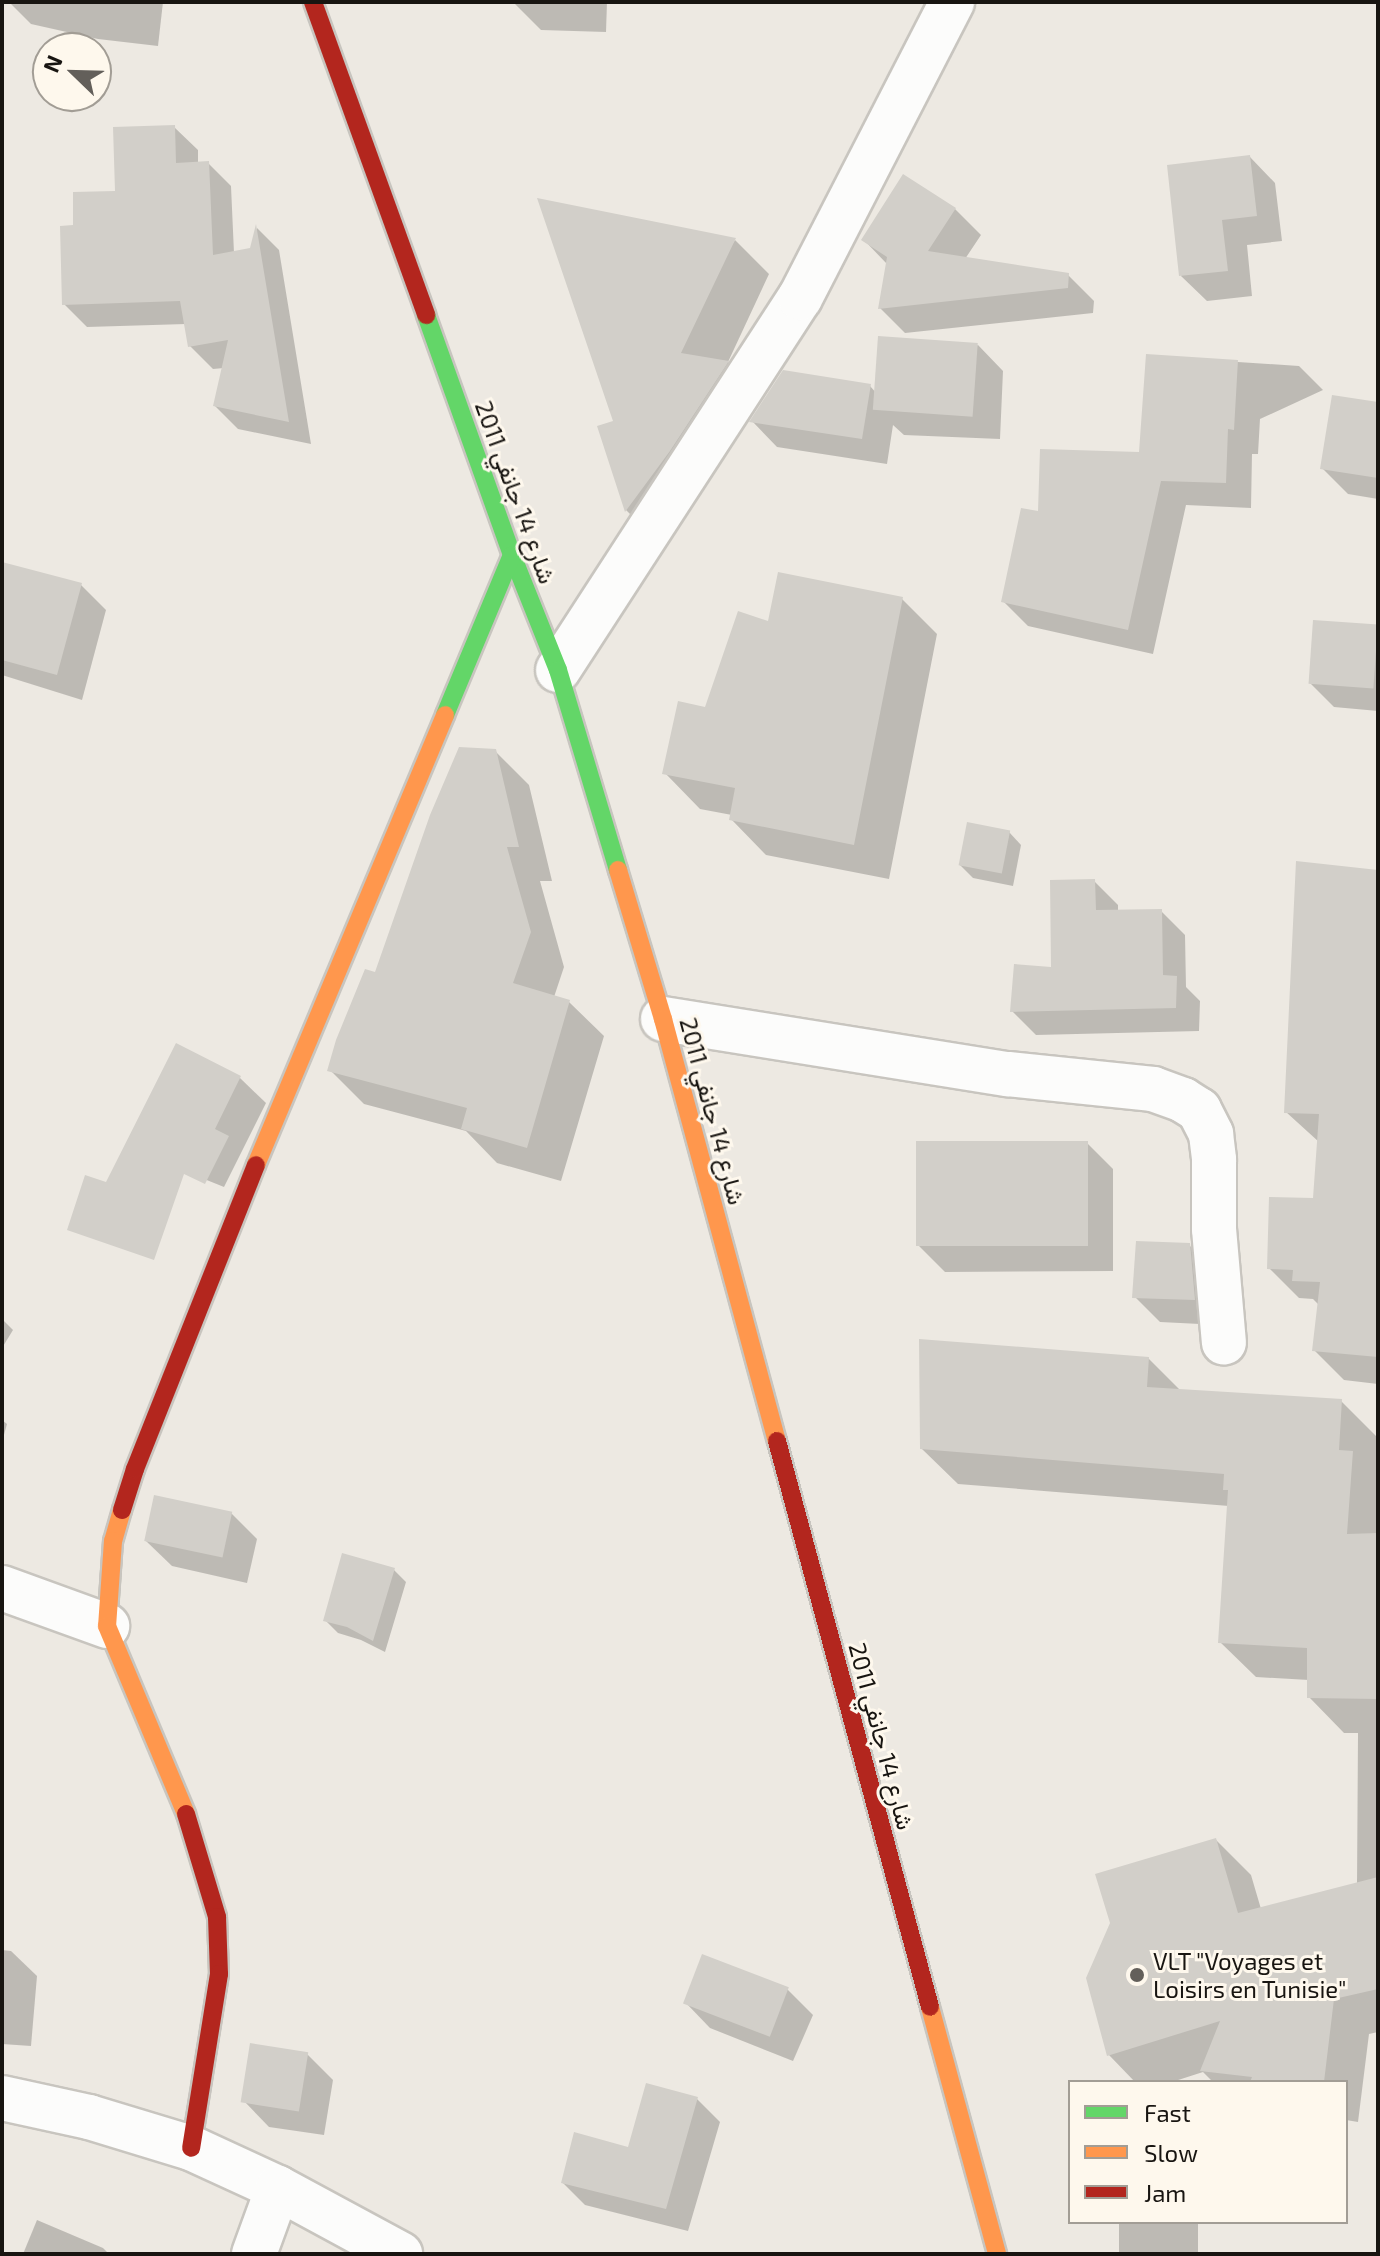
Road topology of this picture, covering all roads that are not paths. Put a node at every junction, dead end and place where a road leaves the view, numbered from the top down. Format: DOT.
graph roads {
  1 [pos="952,2"];
  2 [pos="320,6"];
  3 [pos="512,555"];
  4 [pos="558,670"];
  5 [pos="663,1019"];
  6 [pos="1224,1343"];
  7 [pos="2,1588"];
  8 [pos="107,1626"];
  9 [pos="2,2098"];
  10 [pos="191,2148"];
  11 [pos="278,2188"];
  12 [pos="254,2254"];
  13 [pos="400,2254"];
  14 [pos="997,2254"];
  1 -- 4 [label="street"];
  2 -- 3 [label="main road, شارع 14 جانفي 2011"];
  3 -- 4 [label="main road, شارع 14 جانفي 2011"];
  3 -- 8 [label="main road"];
  4 -- 5 [label="main road, شارع 14 جانفي 2011"];
  5 -- 6 [label="street"];
  5 -- 14 [label="main road, شارع 14 جانفي 2011"];
  7 -- 8 [label="street"];
  8 -- 10 [label="main road"];
  9 -- 10 [label="street"];
  10 -- 11 [label="street"];
  11 -- 12 [label="street"];
  11 -- 13 [label="street"];
}
